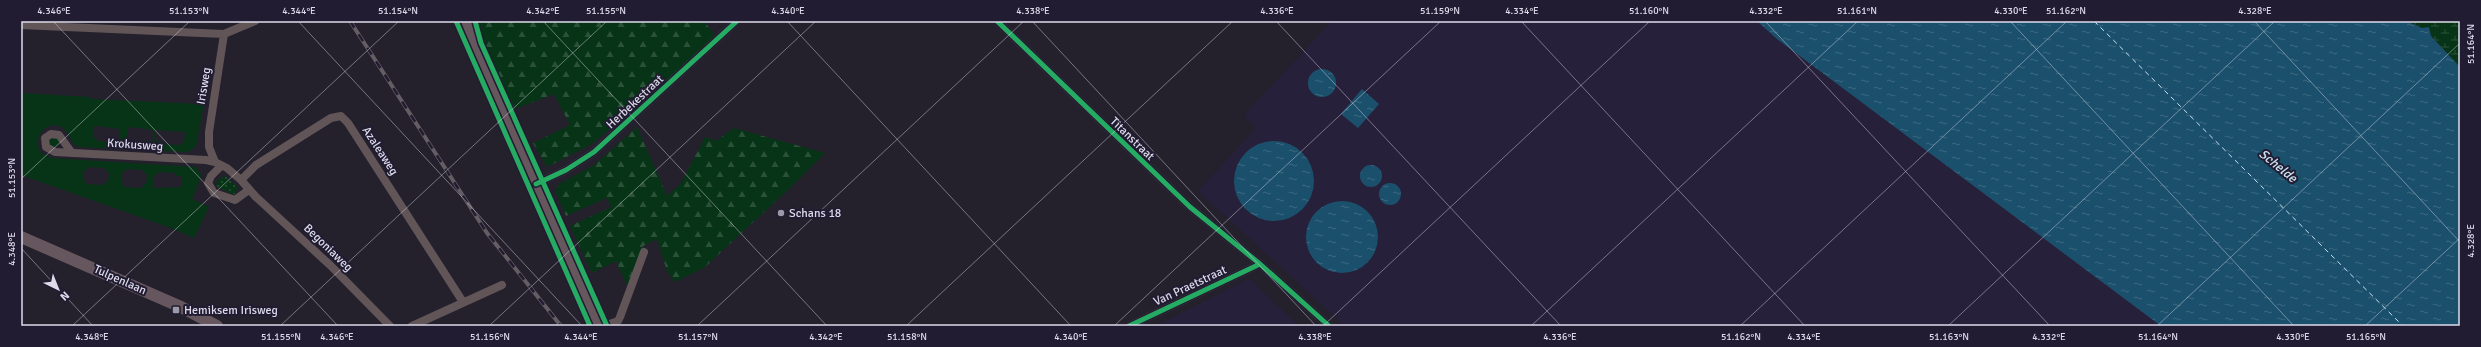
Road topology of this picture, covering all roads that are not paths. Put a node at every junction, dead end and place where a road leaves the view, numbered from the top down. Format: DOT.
graph roads {
  1 [pos="255,21"];
  2 [pos="463,21"];
  3 [pos="467,21"];
  4 [pos="737,21"];
  5 [pos="997,21"];
  6 [pos="21,25"];
  7 [pos="224,34"];
  8 [pos="481,58"];
  9 [pos="208,142"];
  10 [pos="72,153"];
  11 [pos="196,159"];
  12 [pos="218,164"];
  13 [pos="242,180"];
  14 [pos="536,184"];
  15 [pos="248,188"];
  16 [pos="21,237"];
  17 [pos="644,252"];
  18 [pos="1260,264"];
  19 [pos="502,285"];
  20 [pos="463,302"];
  21 [pos="217,326"];
  22 [pos="390,326"];
  23 [pos="412,326"];
  24 [pos="598,326"];
  25 [pos="604,326"];
  26 [pos="1129,326"];
  27 [pos="1329,326"];
  1 -- 7 [label="street"];
  2 -- 8 [label="main road"];
  3 -- 8 [label="main road"];
  4 -- 14 [label="street, Herbekestraat"];
  5 -- 18 [label="street, Titanstraat"];
  6 -- 7 [label="street"];
  7 -- 9 [label="street, Irisweg"];
  8 -- 14 [label="main road"];
  9 -- 11 [label="street, Irisweg"];
  9 -- 12 [label="street, Irisweg"];
  10 -- 11 [label="street, Krokusweg"];
  11 -- 12 [label="street"];
  12 -- 13 [label="street"];
  12 -- 15 [label="street"];
  13 -- 15 [label="street"];
  13 -- 20 [label="street, Azaleaweg"];
  14 -- 24 [label="main road"];
  15 -- 22 [label="street, Begoniaweg"];
  16 -- 21 [label="main road, Tulpenlaan"];
  17 -- 25 [label="street"];
  18 -- 26 [label="street, Van Praetstraat"];
  18 -- 27 [label="street, Titanstraat"];
  19 -- 20 [label="street"];
  20 -- 23 [label="street"];
}
